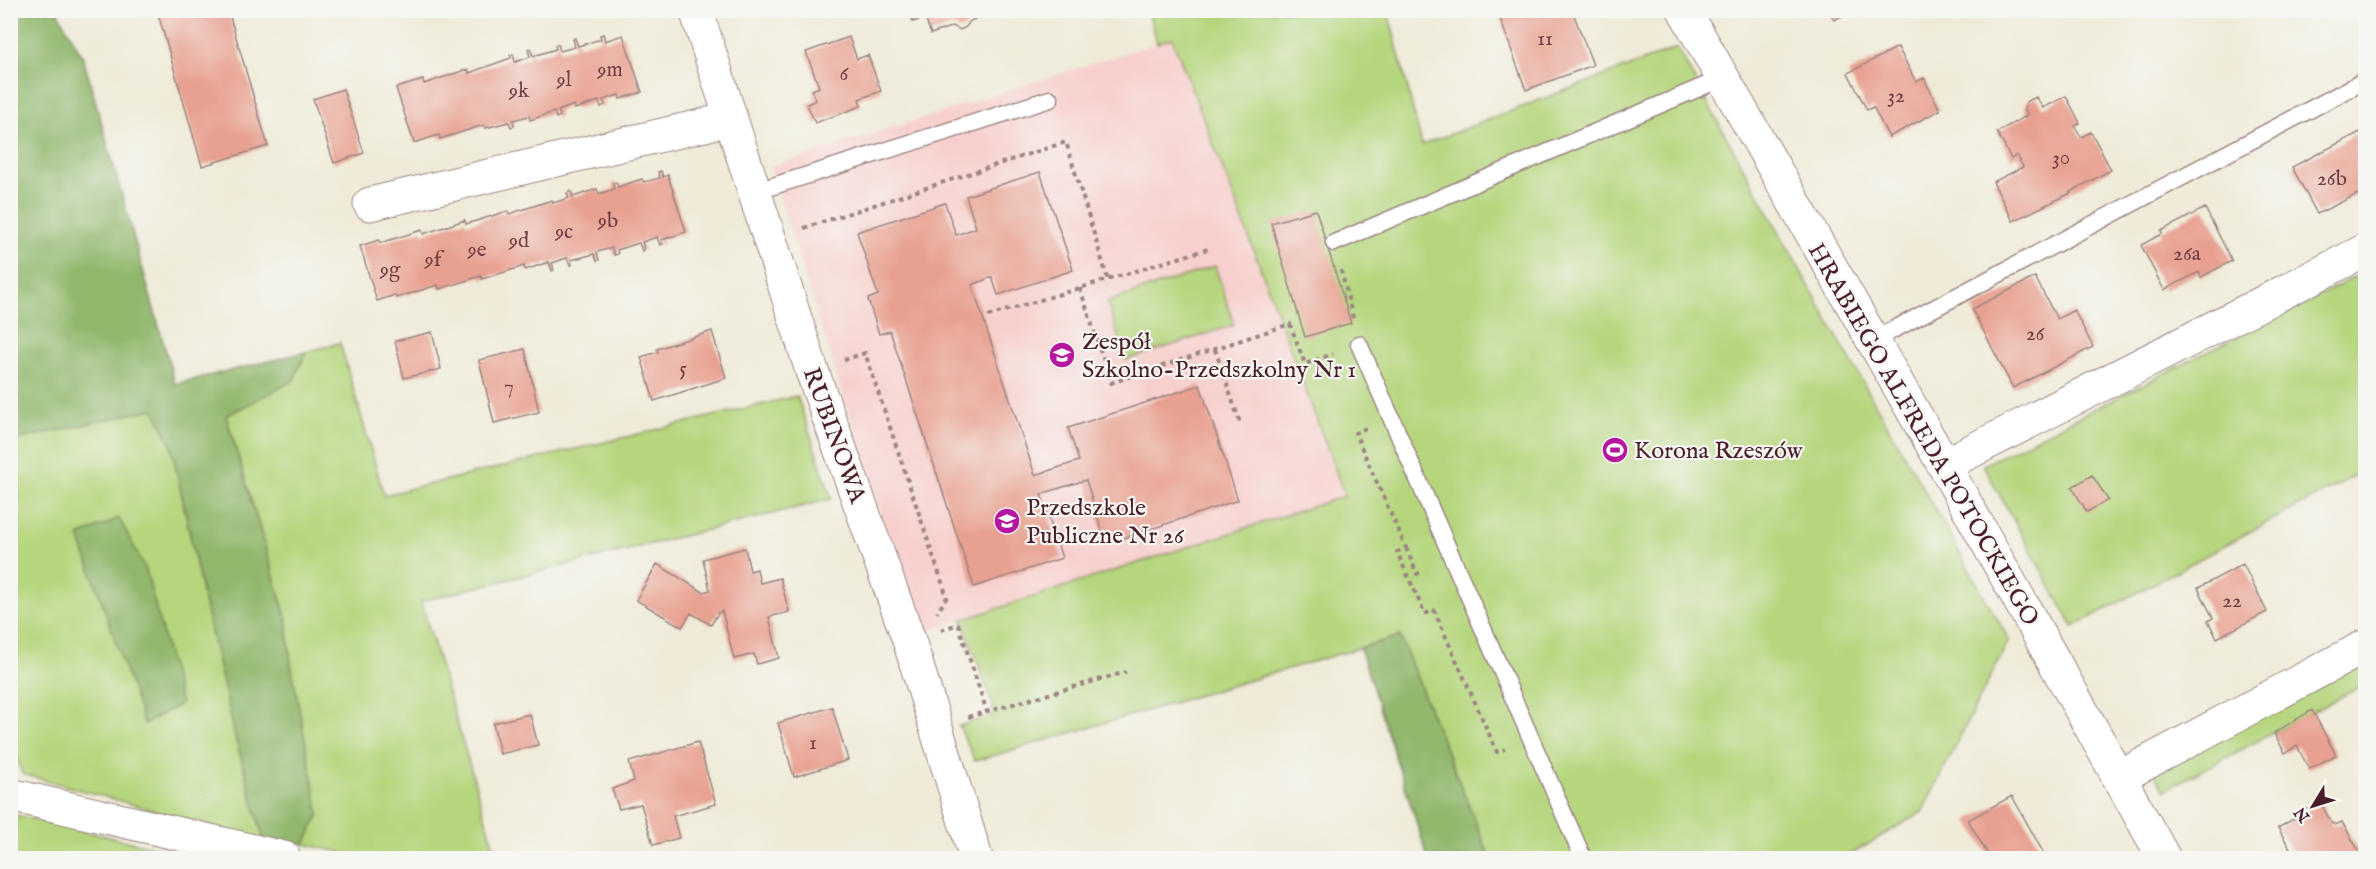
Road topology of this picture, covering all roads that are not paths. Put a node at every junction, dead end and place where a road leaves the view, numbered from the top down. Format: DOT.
graph roads {
  1 [pos="696,10"];
  2 [pos="1684,10"];
  3 [pos="1723,78"];
  4 [pos="2366,80"];
  5 [pos="1050,99"];
  6 [pos="730,119"];
  7 [pos="754,192"];
  8 [pos="370,204"];
  9 [pos="1334,243"];
  10 [pos="2366,250"];
  11 [pos="1872,341"];
  12 [pos="1359,344"];
  13 [pos="1944,465"];
  14 [pos="2366,646"];
  15 [pos="2118,778"];
  16 [pos="10,795"];
  17 [pos="284,858"];
  18 [pos="976,858"];
  19 [pos="1583,858"];
  20 [pos="2164,858"];
  1 -- 6 [label="street, RUBINOWA"];
  2 -- 3 [label="street, HRABIEGO ALFREDA POTOCKIEGO"];
  3 -- 9 [label="lane"];
  3 -- 11 [label="street, HRABIEGO ALFREDA POTOCKIEGO"];
  4 -- 11 [label="lane"];
  5 -- 7 [label="lane"];
  6 -- 7 [label="street, RUBINOWA"];
  6 -- 8 [label="street"];
  7 -- 18 [label="street, RUBINOWA"];
  10 -- 13 [label="street"];
  11 -- 13 [label="street, HRABIEGO ALFREDA POTOCKIEGO"];
  12 -- 19 [label="lane"];
  13 -- 15 [label="street, HRABIEGO ALFREDA POTOCKIEGO"];
  14 -- 15 [label="street"];
  15 -- 20 [label="street, HRABIEGO ALFREDA POTOCKIEGO"];
  16 -- 17 [label="street"];
}
